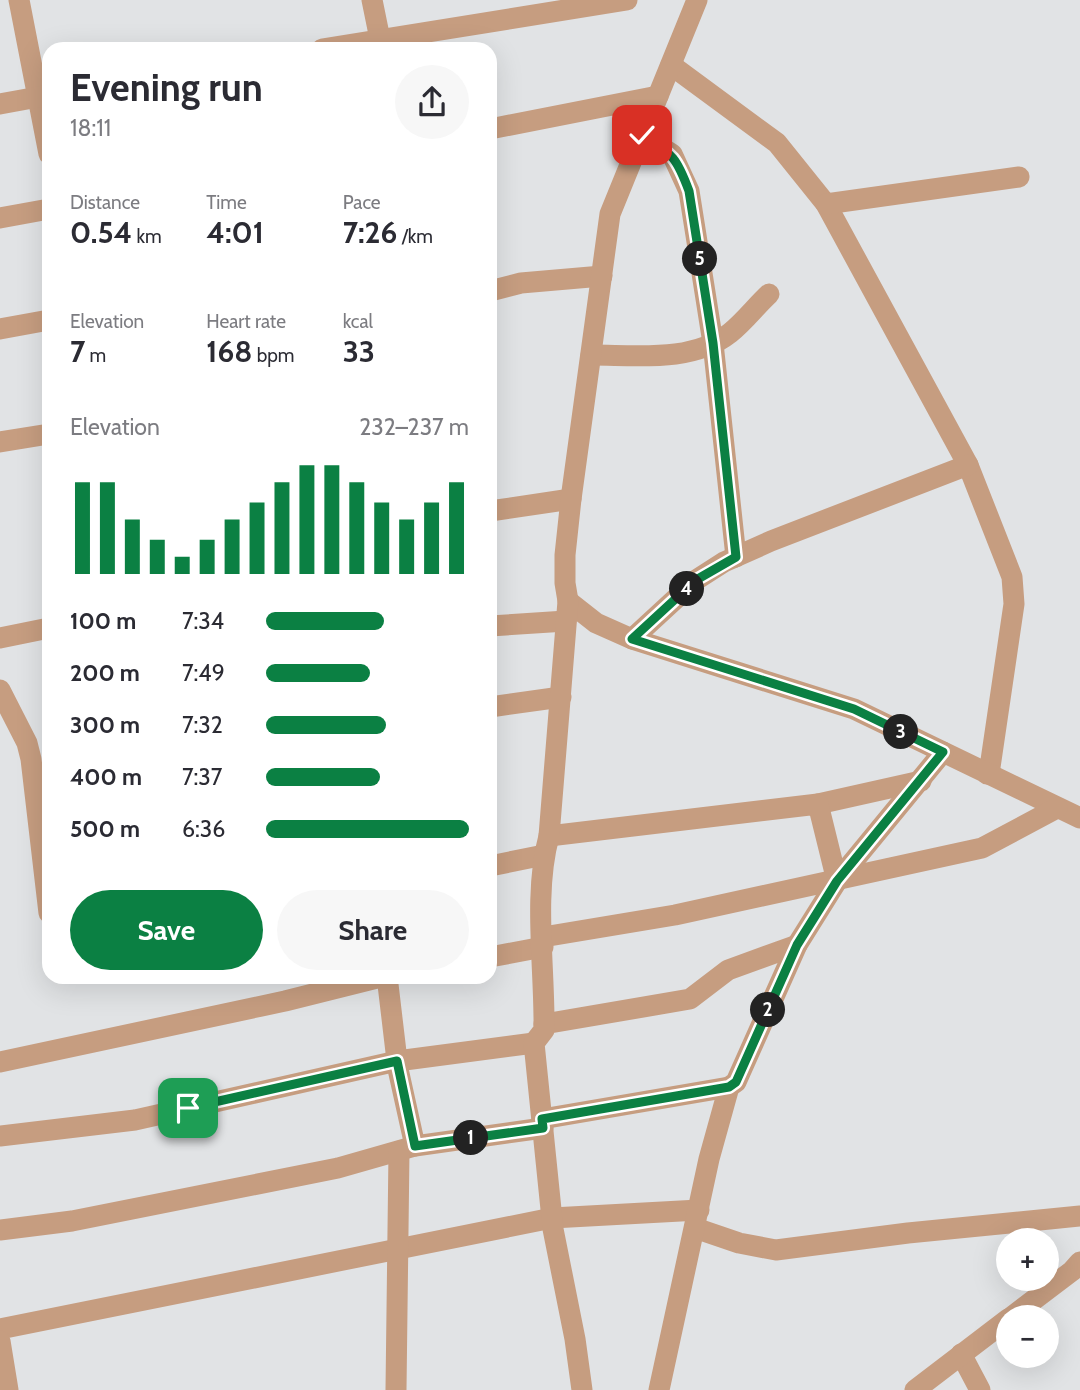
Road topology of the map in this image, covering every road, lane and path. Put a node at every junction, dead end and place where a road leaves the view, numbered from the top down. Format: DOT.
graph roads {
  1 [pos="19,0"];
  2 [pos="372,0"];
  3 [pos="626,0"];
  4 [pos="697,0"];
  5 [pos="381,42"];
  6 [pos="392,42"];
  7 [pos="671,65"];
  8 [pos="42,92"];
  9 [pos="42,96"];
  10 [pos="658,96"];
  11 [pos="0,104"];
  12 [pos="497,128"];
  13 [pos="642,135"];
  14 [pos="1019,177"];
  15 [pos="826,204"];
  16 [pos="42,210"];
  17 [pos="0,218"];
  18 [pos="602,276"];
  19 [pos="497,288"];
  20 [pos="769,294"];
  21 [pos="42,321"];
  22 [pos="0,328"];
  23 [pos="713,343"];
  24 [pos="591,355"];
  25 [pos="42,435"];
  26 [pos="0,442"];
  27 [pos="968,465"];
  28 [pos="571,499"];
  29 [pos="497,510"];
  30 [pos="736,557"];
  31 [pos="567,611"];
  32 [pos="497,625"];
  33 [pos="42,629"];
  34 [pos="0,638"];
  35 [pos="632,639"];
  36 [pos="0,690"];
  37 [pos="561,697"];
  38 [pos="497,705"];
  39 [pos="943,752"];
  40 [pos="987,774"];
  41 [pos="921,781"];
  42 [pos="818,804"];
  43 [pos="1057,808"];
  44 [pos="1080,818"];
  45 [pos="547,845"];
  46 [pos="42,853"];
  47 [pos="497,863"];
  48 [pos="837,881"];
  49 [pos="543,942"];
  50 [pos="797,945"];
  51 [pos="497,955"];
  52 [pos="354,984"];
  53 [pos="387,984"];
  54 [pos="544,1024"];
  55 [pos="534,1043"];
  56 [pos="397,1061"];
  57 [pos="0,1062"];
  58 [pos="729,1087"];
  59 [pos="542,1123"];
  60 [pos="0,1136"];
  61 [pos="407,1149"];
  62 [pos="1080,1216"];
  63 [pos="552,1218"];
  64 [pos="697,1219"];
  65 [pos="0,1230"];
  66 [pos="397,1249"];
  67 [pos="1080,1262"];
  68 [pos="1026,1305"];
  69 [pos="996,1328"];
  70 [pos="0,1329"];
  71 [pos="0,1341"];
  72 [pos="961,1354"];
  73 [pos="8,1390"];
  74 [pos="396,1390"];
  75 [pos="582,1390"];
  76 [pos="659,1390"];
  77 [pos="915,1390"];
  78 [pos="980,1390"];
  1 -- 8 [label="street"];
  2 -- 5 [label="street"];
  3 -- 6 [label="street"];
  4 -- 7 [label="street"];
  7 -- 10 [label="street"];
  7 -- 15 [label="street"];
  9 -- 11 [label="street"];
  10 -- 12 [label="street"];
  10 -- 13 [label="street"];
  13 -- 18 [label="street"];
  13 -- 23 [label="street"];
  14 -- 15 [label="street"];
  15 -- 27 [label="street"];
  16 -- 17 [label="street"];
  18 -- 19 [label="street"];
  18 -- 24 [label="street"];
  20 -- 23 [label="street"];
  21 -- 22 [label="street"];
  23 -- 24 [label="street"];
  23 -- 30 [label="street"];
  24 -- 28 [label="street"];
  25 -- 26 [label="street"];
  27 -- 30 [label="street"];
  27 -- 40 [label="street"];
  28 -- 29 [label="street"];
  28 -- 31 [label="street"];
  30 -- 35 [label="street"];
  31 -- 32 [label="street"];
  31 -- 35 [label="street"];
  31 -- 37 [label="street"];
  33 -- 34 [label="street"];
  35 -- 39 [label="street"];
  36 -- 46 [label="street"];
  37 -- 38 [label="street"];
  37 -- 45 [label="street"];
  39 -- 40 [label="street"];
  39 -- 41 [label="street"];
  40 -- 43 [label="street"];
  41 -- 42 [label="street"];
  41 -- 48 [label="street"];
  42 -- 45 [label="street"];
  42 -- 48 [label="street"];
  43 -- 44 [label="street"];
  43 -- 48 [label="street"];
  45 -- 47 [label="street"];
  45 -- 49 [label="street"];
  48 -- 49 [label="street"];
  48 -- 50 [label="street"];
  49 -- 51 [label="street"];
  49 -- 54 [label="street"];
  50 -- 54 [label="street"];
  50 -- 58 [label="street"];
  52 -- 57 [label="street"];
  53 -- 56 [label="street"];
  54 -- 55 [label="street"];
  55 -- 56 [label="street"];
  55 -- 59 [label="street"];
  56 -- 60 [label="street"];
  56 -- 61 [label="street"];
  58 -- 59 [label="street"];
  58 -- 64 [label="street"];
  59 -- 61 [label="street"];
  59 -- 63 [label="street"];
  61 -- 65 [label="street"];
  61 -- 66 [label="street"];
  62 -- 64 [label="street"];
  63 -- 64 [label="street"];
  63 -- 66 [label="street"];
  63 -- 75 [label="street"];
  64 -- 76 [label="street"];
  66 -- 70 [label="street"];
  66 -- 74 [label="street"];
  67 -- 68 [label="street"];
  69 -- 72 [label="street"];
  71 -- 73 [label="street"];
  72 -- 77 [label="street"];
  72 -- 78 [label="street"];
}
